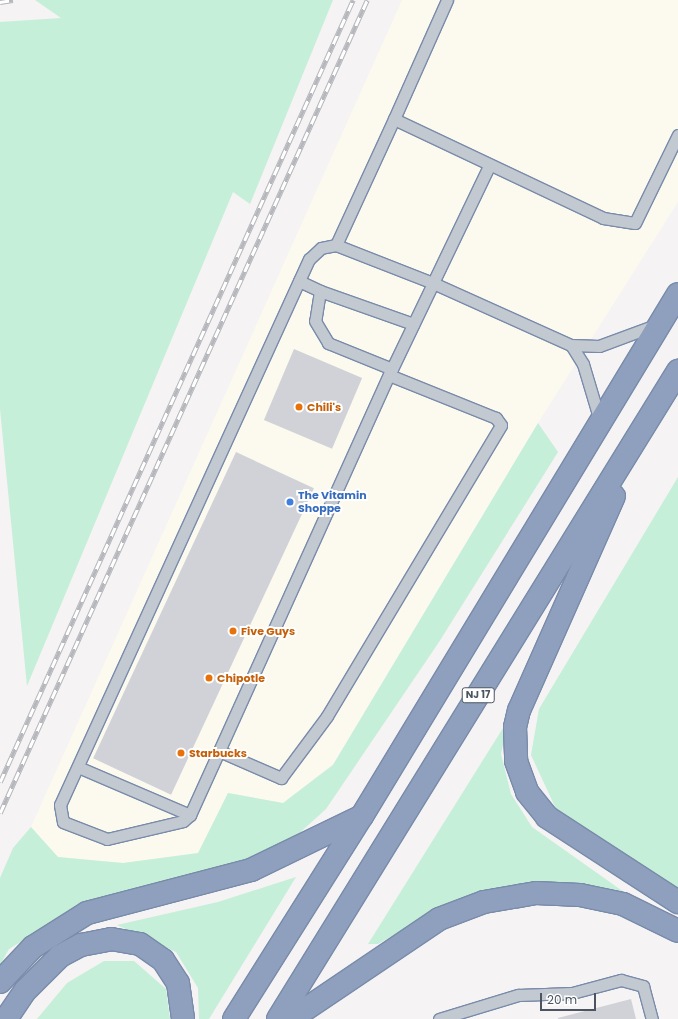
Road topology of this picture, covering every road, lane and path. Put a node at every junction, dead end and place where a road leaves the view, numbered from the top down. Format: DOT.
graph roads {
  1 [pos="447,0"];
  2 [pos="394,119"];
  3 [pos="678,135"];
  4 [pos="489,166"];
  5 [pos="336,245"];
  6 [pos="299,281"];
  7 [pos="433,283"];
  8 [pos="320,291"];
  9 [pos="678,294"];
  10 [pos="660,323"];
  11 [pos="413,324"];
  12 [pos="571,345"];
  13 [pos="678,371"];
  14 [pos="390,372"];
  15 [pos="649,418"];
  16 [pos="601,422"];
  17 [pos="219,751"];
  18 [pos="78,767"];
  19 [pos="190,816"];
  20 [pos="362,816"];
  21 [pos="678,902"];
  22 [pos="678,931"];
  23 [pos="0,982"];
  24 [pos="6,1019"];
  25 [pos="183,1019"];
  26 [pos="234,1019"];
  27 [pos="278,1019"];
  28 [pos="291,1019"];
  29 [pos="439,1019"];
  30 [pos="652,1019"];
  1 -- 2 [label="lane"];
  2 -- 4 [label="lane"];
  2 -- 5 [label="lane"];
  3 -- 4 [label="lane"];
  4 -- 7 [label="lane"];
  5 -- 6 [label="lane"];
  5 -- 7 [label="lane"];
  6 -- 8 [label="lane"];
  6 -- 18 [label="lane"];
  7 -- 11 [label="lane"];
  7 -- 12 [label="lane"];
  8 -- 11 [label="lane"];
  8 -- 14 [label="lane"];
  9 -- 10 [label="highway"];
  10 -- 12 [label="lane"];
  10 -- 16 [label="highway"];
  11 -- 14 [label="lane"];
  12 -- 16 [label="lane"];
  13 -- 15 [label="highway, NJ 17"];
  14 -- 17 [label="lane"];
  14 -- 17 [label="lane"];
  15 -- 21 [label="highway"];
  15 -- 27 [label="highway, NJ 17"];
  16 -- 20 [label="highway"];
  17 -- 19 [label="lane"];
  18 -- 19 [label="lane"];
  18 -- 19 [label="lane"];
  20 -- 23 [label="highway"];
  20 -- 26 [label="highway"];
  22 -- 28 [label="highway"];
  24 -- 25 [label="highway"];
  29 -- 30 [label="lane"];
}
